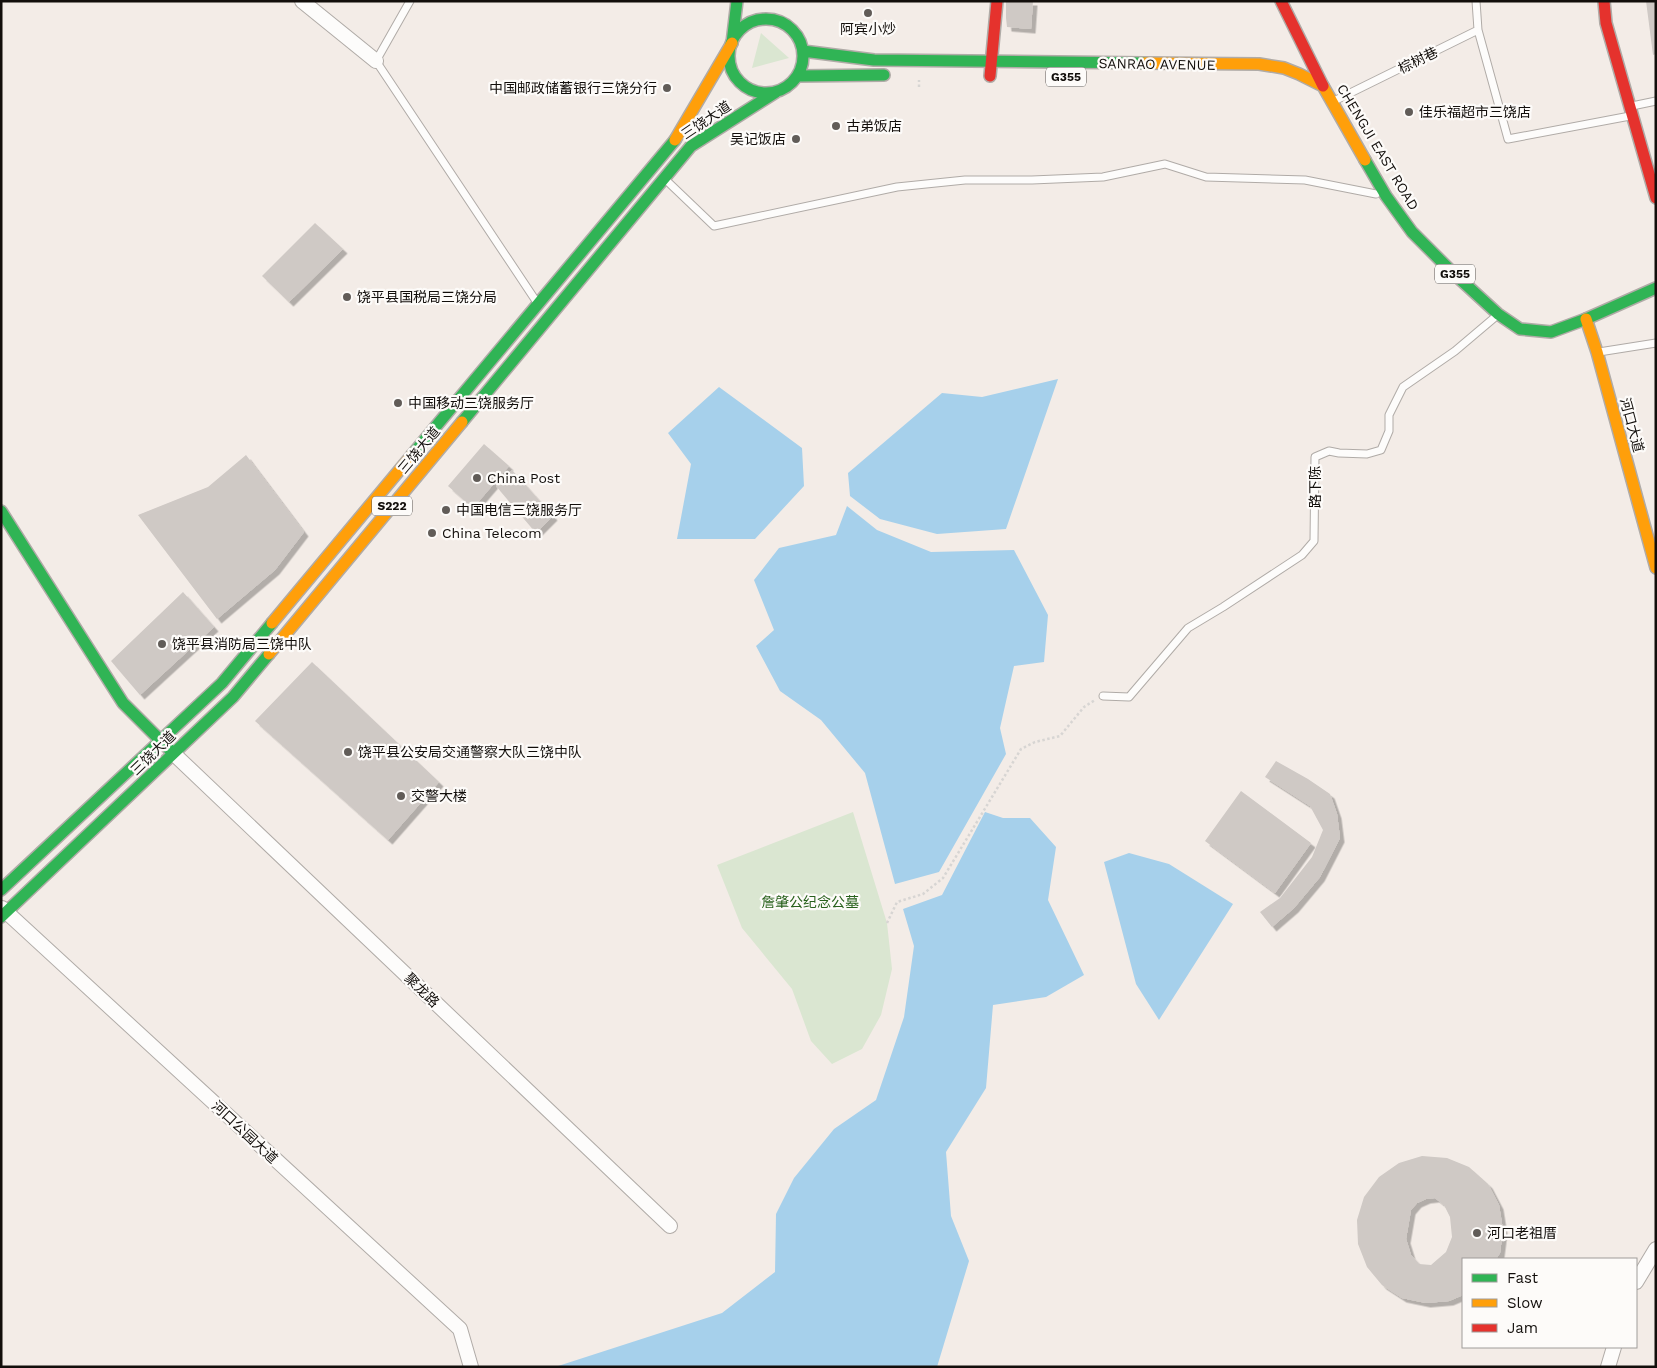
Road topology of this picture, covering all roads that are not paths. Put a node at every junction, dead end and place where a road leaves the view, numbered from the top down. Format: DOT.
graph roads {
  1 [pos="302,1"];
  2 [pos="410,1"];
  3 [pos="737,1"];
  4 [pos="997,1"];
  5 [pos="1280,1"];
  6 [pos="1476,1"];
  7 [pos="1604,1"];
  8 [pos="1478,30"];
  9 [pos="732,43"];
  10 [pos="1304,49"];
  11 [pos="803,51"];
  12 [pos="874,60"];
  13 [pos="991,60"];
  14 [pos="376,61"];
  15 [pos="1292,71"];
  16 [pos="874,75"];
  17 [pos="892,75"];
  18 [pos="798,76"];
  19 [pos="990,76"];
  20 [pos="1323,86"];
  21 [pos="1307,91"];
  22 [pos="776,92"];
  23 [pos="1656,101"];
  24 [pos="1332,102"];
  25 [pos="1632,111"];
  26 [pos="679,135"];
  27 [pos="691,146"];
  28 [pos="664,178"];
  29 [pos="1386,196"];
  30 [pos="1656,198"];
  31 [pos="1656,288"];
  32 [pos="538,304"];
  33 [pos="1498,314"];
  34 [pos="547,319"];
  35 [pos="1586,319"];
  36 [pos="1656,343"];
  37 [pos="1597,352"];
  38 [pos="1,511"];
  39 [pos="1656,568"];
  40 [pos="1103,696"];
  41 [pos="160,740"];
  42 [pos="174,754"];
  43 [pos="1,890"];
  44 [pos="3,912"];
  45 [pos="670,1226"];
  46 [pos="1656,1249"];
  47 [pos="1637,1280"];
  48 [pos="1614,1348"];
  49 [pos="472,1367"];
  50 [pos="1608,1367"];
  1 -- 14 [label="street"];
  2 -- 14 [label="lane"];
  3 -- 9 [label="main road"];
  4 -- 13 [label="main road"];
  5 -- 10 [label="main road, CHENGJI EAST ROAD"];
  6 -- 8 [label="lane"];
  7 -- 25 [label="main road"];
  8 -- 24 [label="lane, 棕树巷"];
  8 -- 25 [label="lane"];
  9 -- 11 [label="main road"];
  9 -- 22 [label="main road"];
  9 -- 26 [label="main road, 三饶大道 / S222"];
  10 -- 15 [label="main road"];
  10 -- 20 [label="main road, CHENGJI EAST ROAD"];
  11 -- 12 [label="main road, SANRAO AVENUE / G355"];
  11 -- 18 [label="main road"];
  12 -- 13 [label="main road, SANRAO AVENUE / G355"];
  12 -- 16 [label="main road"];
  13 -- 15 [label="main road, SANRAO AVENUE / G355"];
  13 -- 19 [label="main road"];
  14 -- 32 [label="lane"];
  15 -- 20 [label="main road, SANRAO AVENUE / G355"];
  16 -- 17 [label="main road"];
  16 -- 18 [label="main road"];
  18 -- 22 [label="main road"];
  20 -- 24 [label="main road, CHENGJI EAST ROAD / G355"];
  21 -- 24 [label="main road"];
  22 -- 27 [label="main road, 三饶大道 / S222"];
  23 -- 25 [label="lane"];
  24 -- 29 [label="main road, CHENGJI EAST ROAD / G355"];
  25 -- 30 [label="main road"];
  26 -- 27 [label="main road"];
  26 -- 32 [label="main road, 三饶大道 / S222"];
  27 -- 28 [label="main road, 三饶大道 / S222"];
  28 -- 29 [label="lane"];
  28 -- 34 [label="main road, 三饶大道 / S222"];
  29 -- 33 [label="main road, CHENGJI EAST ROAD / G355"];
  31 -- 35 [label="main road, CHENGJI EAST ROAD / G355"];
  32 -- 34 [label="lane"];
  32 -- 41 [label="main road, 三饶大道 / S222"];
  33 -- 35 [label="main road, CHENGJI EAST ROAD / G355"];
  33 -- 40 [label="lane, 路下陈"];
  34 -- 42 [label="main road, 三饶大道 / S222"];
  35 -- 37 [label="main road, 河口大道"];
  36 -- 37 [label="lane"];
  37 -- 39 [label="main road, 河口大道"];
  38 -- 41 [label="main road"];
  41 -- 42 [label="main road"];
  41 -- 43 [label="main road, 三饶大道 / S222"];
  42 -- 44 [label="main road, 三饶大道 / S222"];
  42 -- 45 [label="street, 聚龙路"];
  44 -- 49 [label="street, 河口公园大道"];
  46 -- 47 [label="street"];
  48 -- 50 [label="street"];
}
